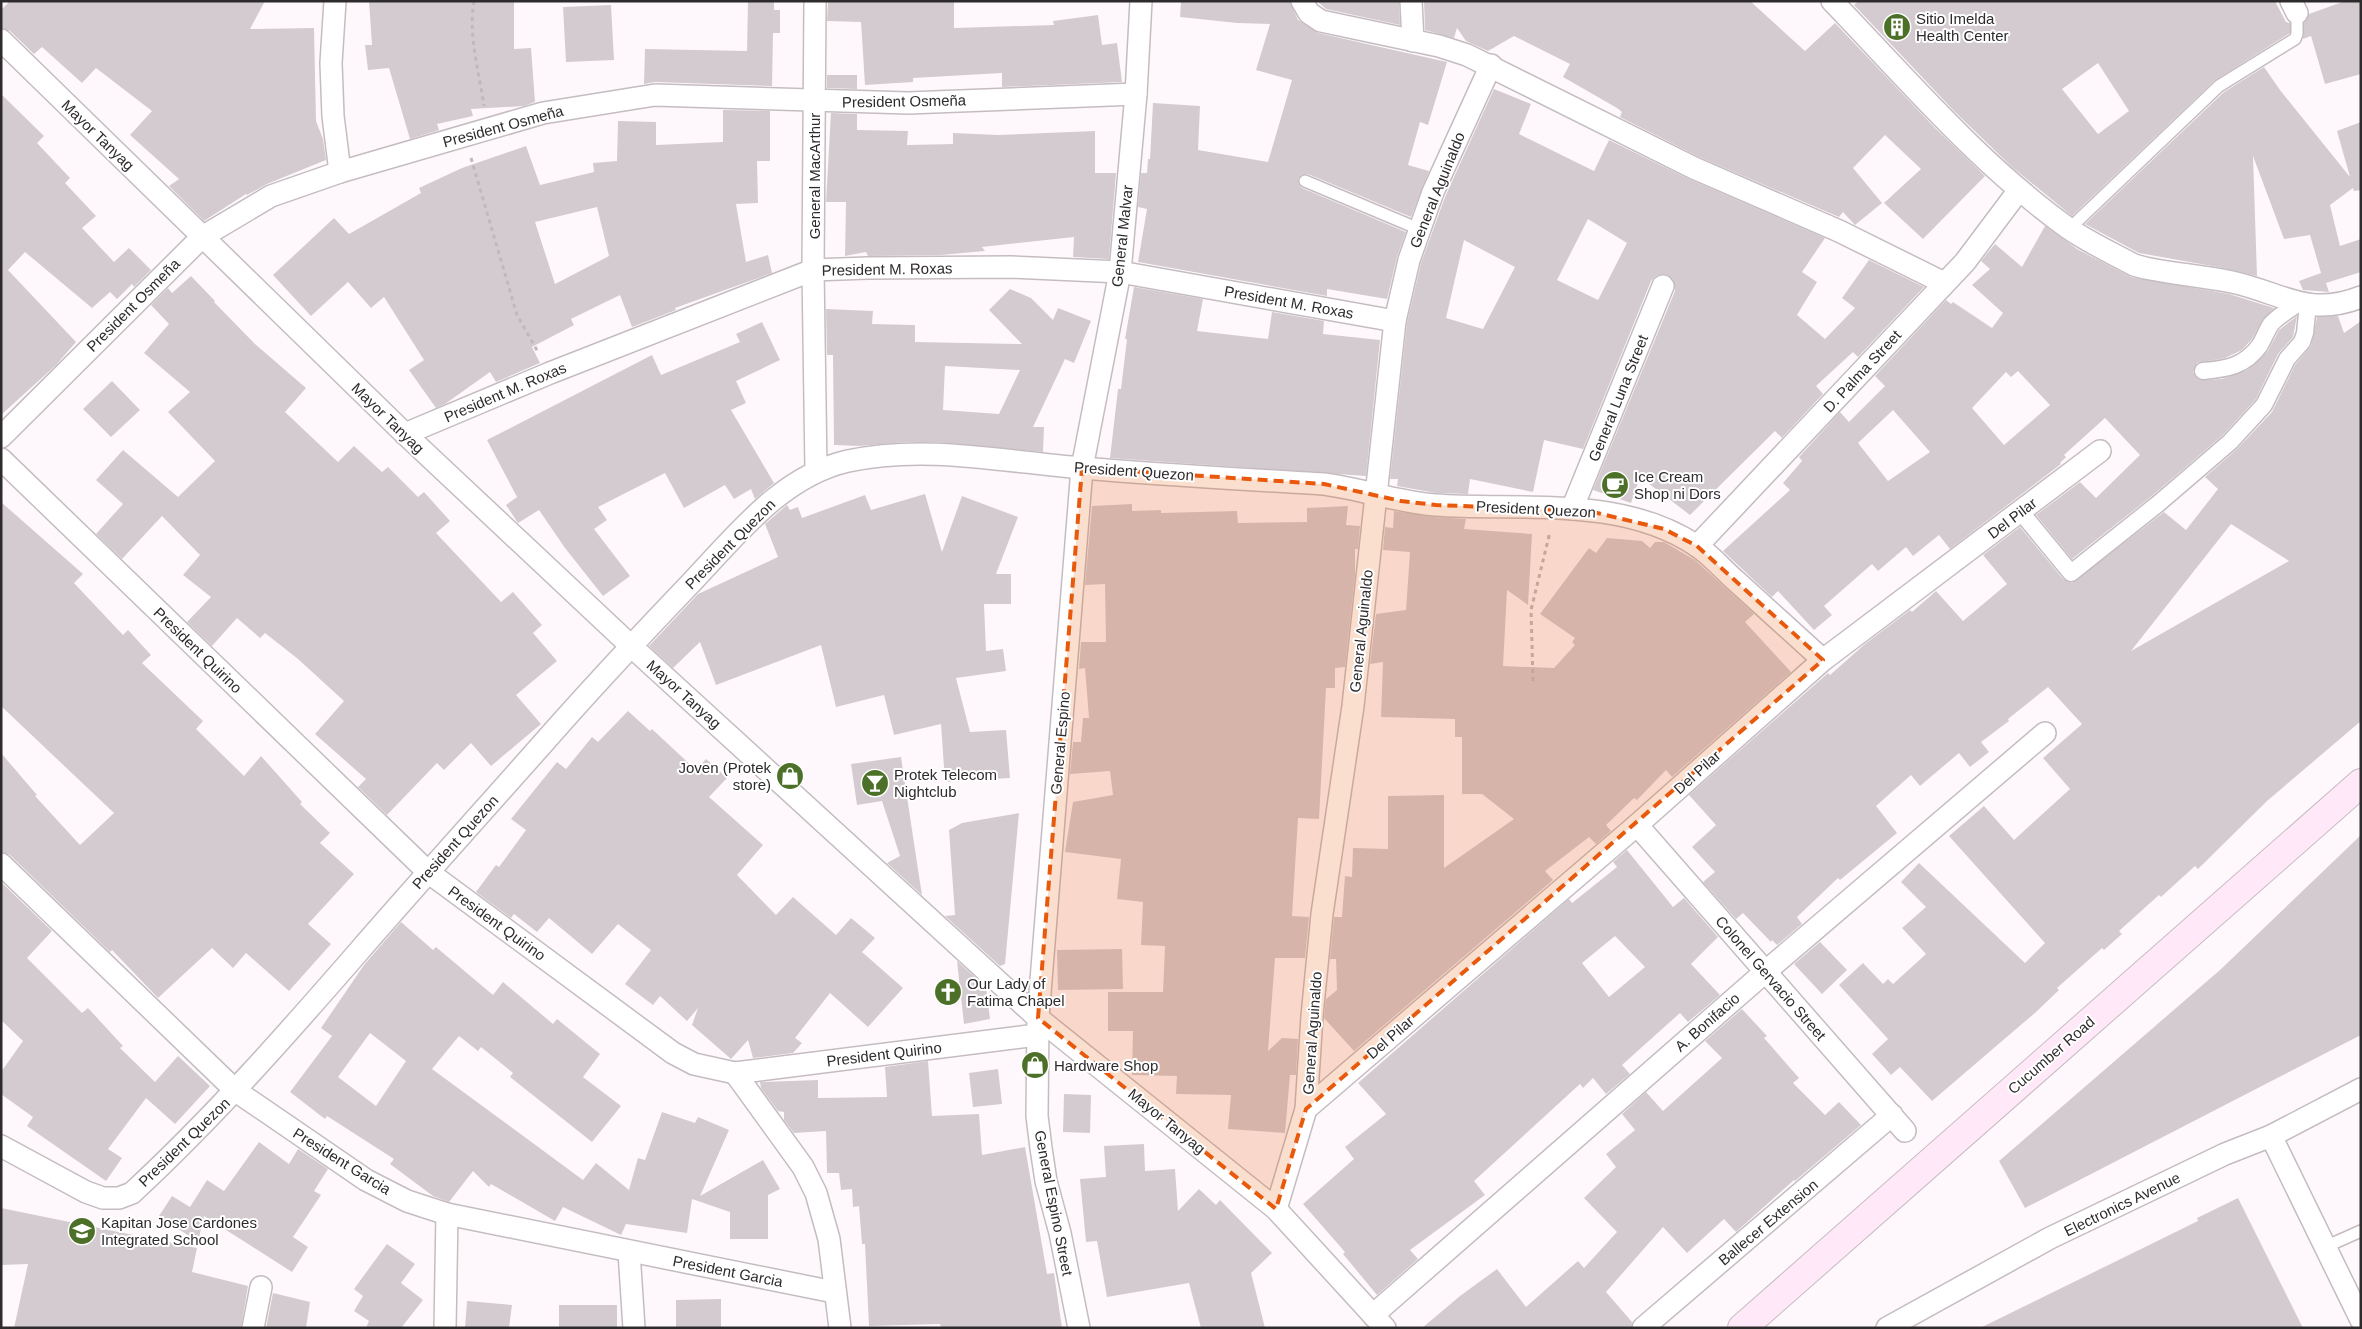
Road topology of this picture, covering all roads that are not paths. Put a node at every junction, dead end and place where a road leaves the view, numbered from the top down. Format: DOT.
graph roads {
  1 [pos="335,1"];
  2 [pos="815,1"];
  3 [pos="1141,1"];
  4 [pos="1302,1"];
  5 [pos="1411,1"];
  6 [pos="1832,1"];
  7 [pos="2294,7"];
  8 [pos="1,40"];
  9 [pos="1412,41"];
  10 [pos="1491,65"];
  11 [pos="1136,94"];
  12 [pos="814,101"];
  13 [pos="340,172"];
  14 [pos="1305,181"];
  15 [pos="2019,190"];
  16 [pos="1419,229"];
  17 [pos="2069,229"];
  18 [pos="202,236"];
  19 [pos="813,270"];
  20 [pos="1120,272"];
  21 [pos="1944,283"];
  22 [pos="1663,286"];
  23 [pos="2361,297"];
  24 [pos="2303,303"];
  25 [pos="1395,321"];
  26 [pos="2203,371"];
  27 [pos="405,434"];
  28 [pos="1,437"];
  29 [pos="2100,451"];
  30 [pos="1,459"];
  31 [pos="1082,468"];
  32 [pos="816,470"];
  33 [pos="1376,495"];
  34 [pos="1564,509"];
  35 [pos="2020,511"];
  36 [pos="1697,546"];
  37 [pos="630,646"];
  38 [pos="1823,660"];
  39 [pos="2045,733"];
  40 [pos="2361,783"];
  41 [pos="1636,825"];
  42 [pos="1,864"];
  43 [pos="428,872"];
  44 [pos="1765,972"];
  45 [pos="1038,1027"];
  46 [pos="735,1073"];
  47 [pos="2361,1089"];
  48 [pos="236,1091"];
  49 [pos="1306,1109"];
  50 [pos="1899,1123"];
  51 [pos="2271,1136"];
  52 [pos="1,1146"];
  53 [pos="1276,1210"];
  54 [pos="447,1214"];
  55 [pos="2361,1230"];
  56 [pos="2326,1247"];
  57 [pos="629,1252"];
  58 [pos="262,1287"];
  59 [pos="834,1292"];
  60 [pos="2361,1320"];
  61 [pos="1379,1321"];
  62 [pos="252,1328"];
  63 [pos="445,1328"];
  64 [pos="634,1328"];
  65 [pos="840,1328"];
  66 [pos="1079,1328"];
  67 [pos="1643,1328"];
  68 [pos="1742,1328"];
  69 [pos="1887,1328"];
  1 -- 13 [label="street"];
  2 -- 12 [label="street, General MacArthur"];
  3 -- 11 [label="street, General Malvar"];
  4 -- 9 [label="street"];
  5 -- 9 [label="street"];
  6 -- 15 [label="street"];
  7 -- 17 [label="lane"];
  8 -- 18 [label="street, Mayor Tanyag"];
  9 -- 10 [label="street"];
  10 -- 16 [label="street, General Aguinaldo"];
  10 -- 21 [label="street"];
  11 -- 12 [label="street, President Osmeña"];
  11 -- 20 [label="street, General Malvar"];
  12 -- 13 [label="street, President Osmeña"];
  12 -- 19 [label="street, General MacArthur"];
  13 -- 18 [label="street, President Osmeña"];
  14 -- 16 [label="lane"];
  15 -- 17 [label="street"];
  15 -- 21 [label="street, D. Palma Street"];
  16 -- 25 [label="street, General Aguinaldo"];
  17 -- 24 [label="street"];
  18 -- 27 [label="street, Mayor Tanyag"];
  18 -- 28 [label="street, President Osmeña"];
  19 -- 20 [label="street, President M. Roxas"];
  19 -- 27 [label="street, President M. Roxas"];
  19 -- 32 [label="street, General MacArthur"];
  20 -- 25 [label="street, President M. Roxas"];
  20 -- 31 [label="street, General Malvar"];
  21 -- 36 [label="street, D. Palma Street"];
  22 -- 34 [label="street, General Luna Street"];
  23 -- 24 [label="street"];
  24 -- 26 [label="street"];
  24 -- 35 [label="street"];
  25 -- 33 [label="street, General Aguinaldo"];
  27 -- 37 [label="street, Mayor Tanyag"];
  29 -- 35 [label="street, Del Pilar"];
  30 -- 43 [label="street, President Quirino"];
  31 -- 32 [label="street, President Quezon"];
  31 -- 33 [label="street, President Quezon"];
  31 -- 45 [label="street, General Espino"];
  32 -- 37 [label="street, President Quezon"];
  33 -- 34 [label="street, President Quezon"];
  33 -- 49 [label="street, General Aguinaldo"];
  34 -- 36 [label="street, President Quezon"];
  35 -- 38 [label="street, Del Pilar"];
  36 -- 38 [label="street, President Quezon"];
  37 -- 43 [label="street, President Quezon"];
  37 -- 45 [label="street, Mayor Tanyag"];
  38 -- 41 [label="street, Del Pilar"];
  39 -- 44 [label="street, A. Bonifacio"];
  40 -- 68 [label="main road, Cucumber Road"];
  41 -- 44 [label="street, Colonel Gervacio Street"];
  41 -- 49 [label="street, Del Pilar"];
  42 -- 48 [label="street, President Garcia"];
  43 -- 46 [label="street, President Quirino"];
  43 -- 48 [label="street, President Quezon"];
  44 -- 50 [label="street, Colonel Gervacio Street"];
  44 -- 61 [label="street, A. Bonifacio"];
  45 -- 46 [label="street, President Quirino"];
  45 -- 53 [label="street, Mayor Tanyag"];
  45 -- 66 [label="street, General Espino Street"];
  46 -- 59 [label="street"];
  47 -- 51 [label="street, Electronics Avenue"];
  48 -- 52 [label="street, President Quezon"];
  48 -- 54 [label="street, President Garcia"];
  49 -- 53 [label="street, General Aguinaldo"];
  50 -- 67 [label="street, Ballecer Extension"];
  51 -- 56 [label="street"];
  51 -- 69 [label="street, Electronics Avenue"];
  53 -- 61 [label="street, Mayor Tanyag"];
  54 -- 57 [label="street, President Garcia"];
  54 -- 63 [label="street"];
  55 -- 56 [label="lane"];
  56 -- 60 [label="street"];
  57 -- 59 [label="street, President Garcia"];
  57 -- 64 [label="street"];
  58 -- 62 [label="street"];
  59 -- 65 [label="street"];
}
